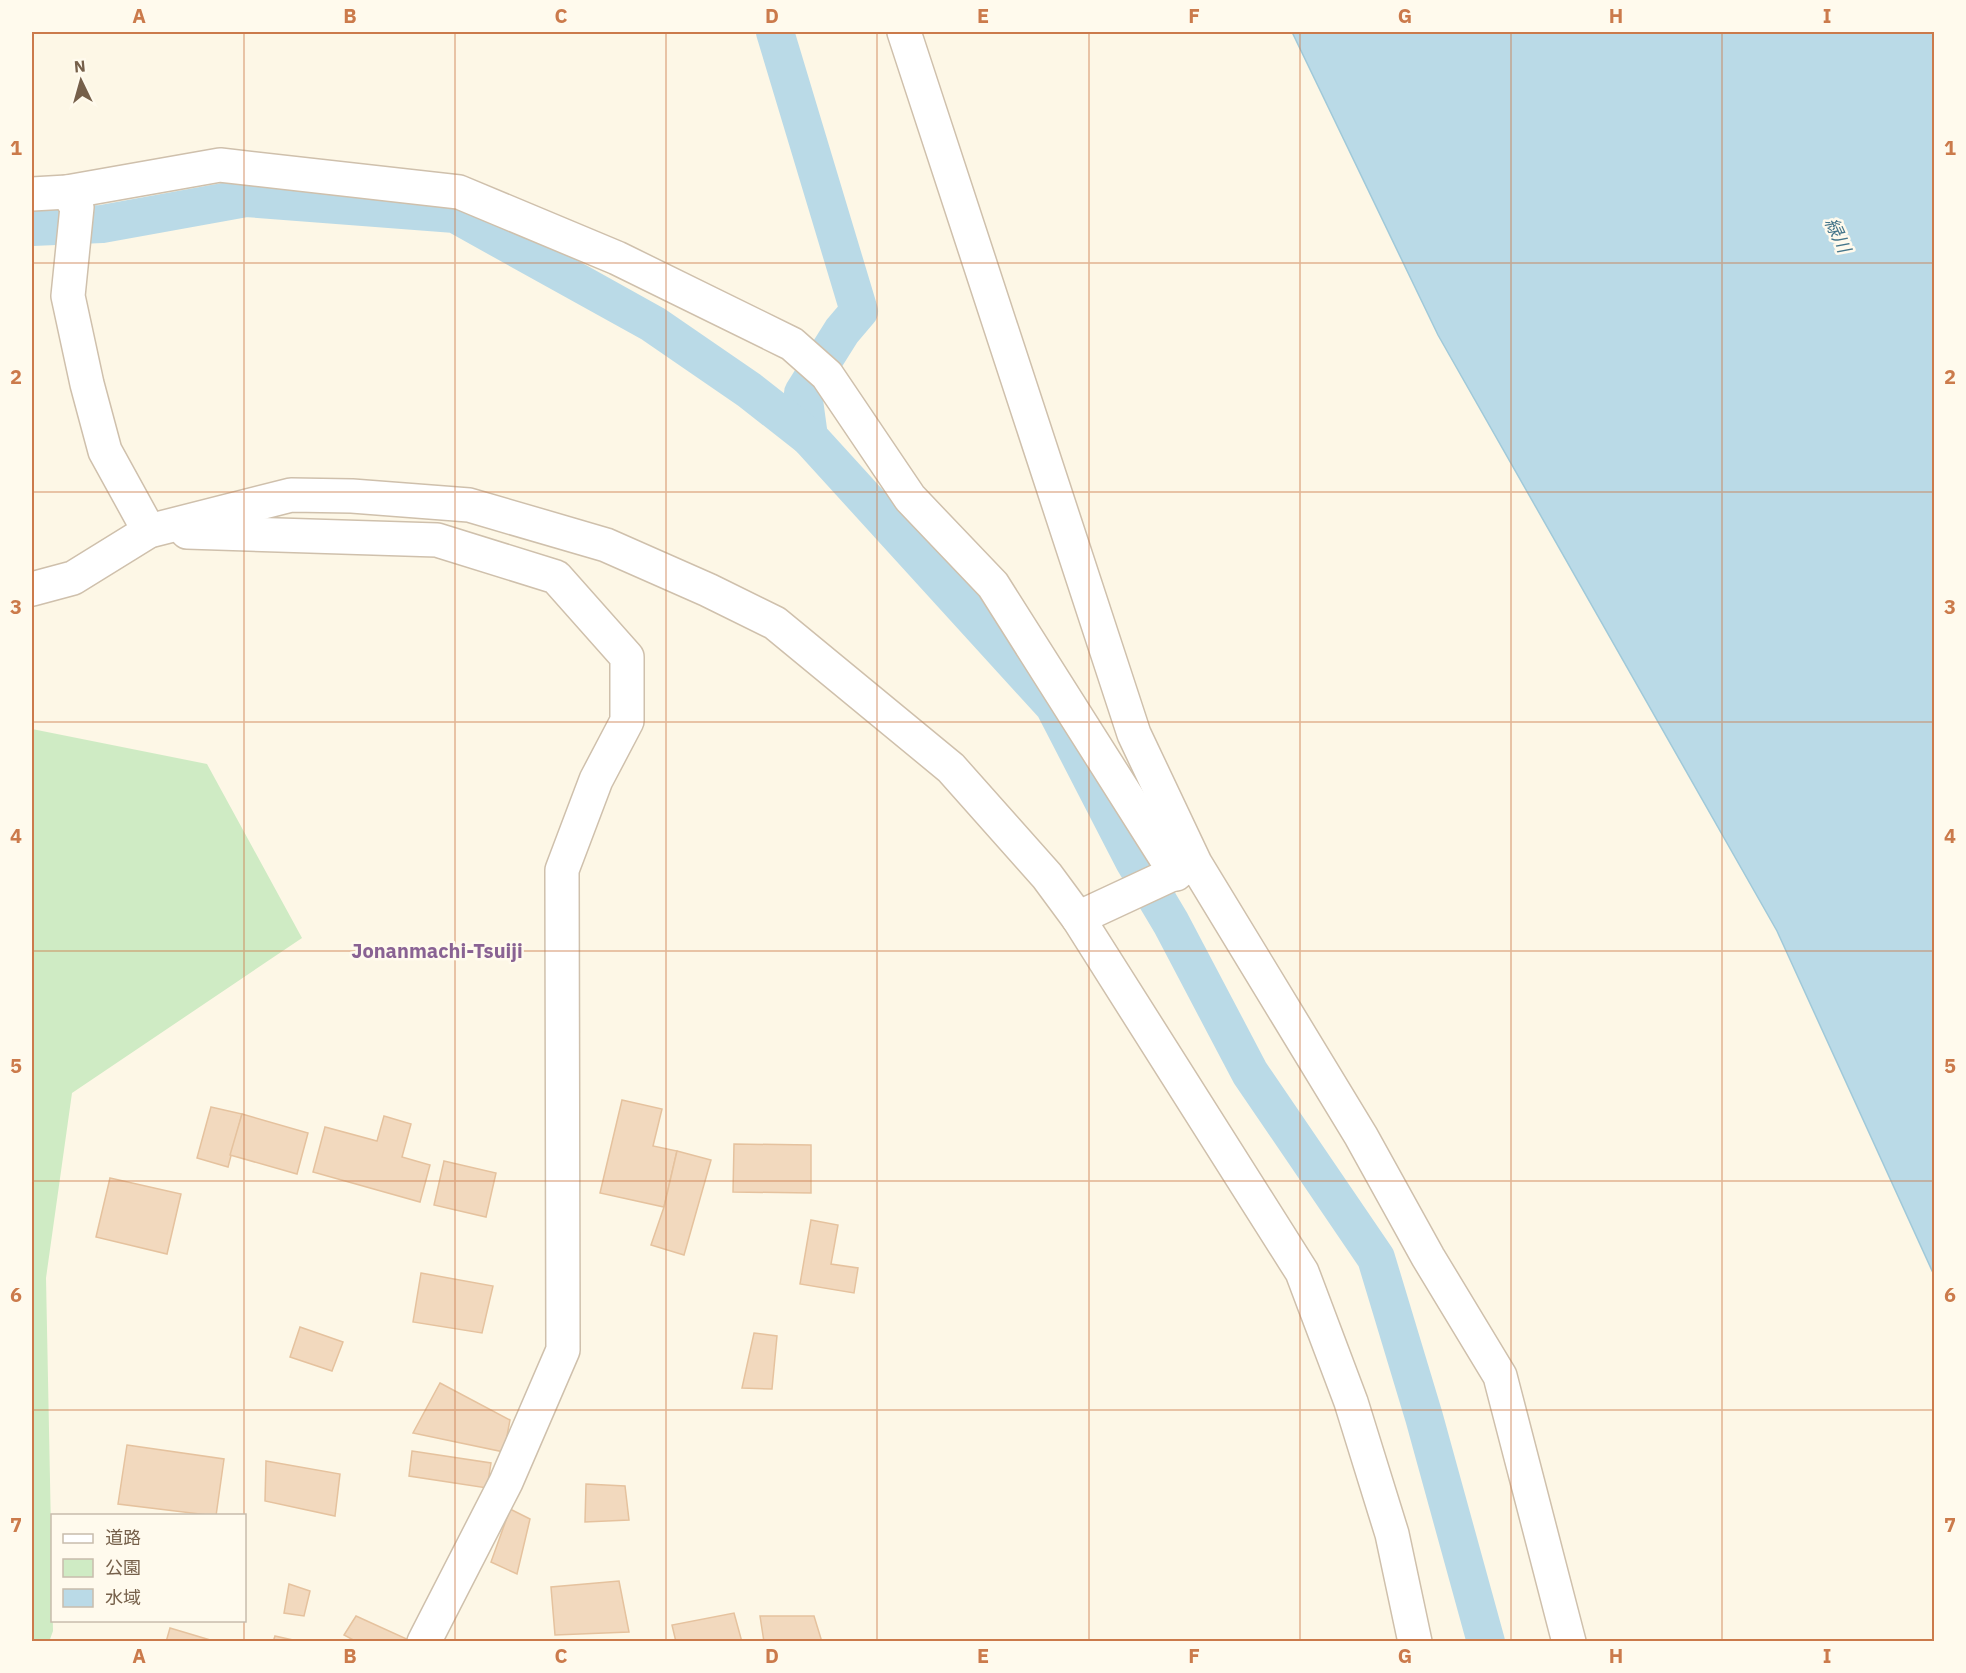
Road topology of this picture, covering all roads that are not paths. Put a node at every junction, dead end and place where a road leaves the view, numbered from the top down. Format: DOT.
graph roads {
  1 [pos="904,32"];
  2 [pos="67,192"];
  3 [pos="32,194"];
  4 [pos="149,531"];
  5 [pos="32,589"];
  6 [pos="1186,869"];
  7 [pos="1078,918"];
  8 [pos="424,1641"];
  9 [pos="1415,1641"];
  10 [pos="1569,1641"];
  1 -- 6 [label="street"];
  2 -- 3 [label="street"];
  2 -- 4 [label="street"];
  2 -- 6 [label="street"];
  4 -- 5 [label="street"];
  4 -- 7 [label="street"];
  4 -- 8 [label="street"];
  6 -- 7 [label="street"];
  6 -- 10 [label="street"];
  7 -- 9 [label="street"];
}
